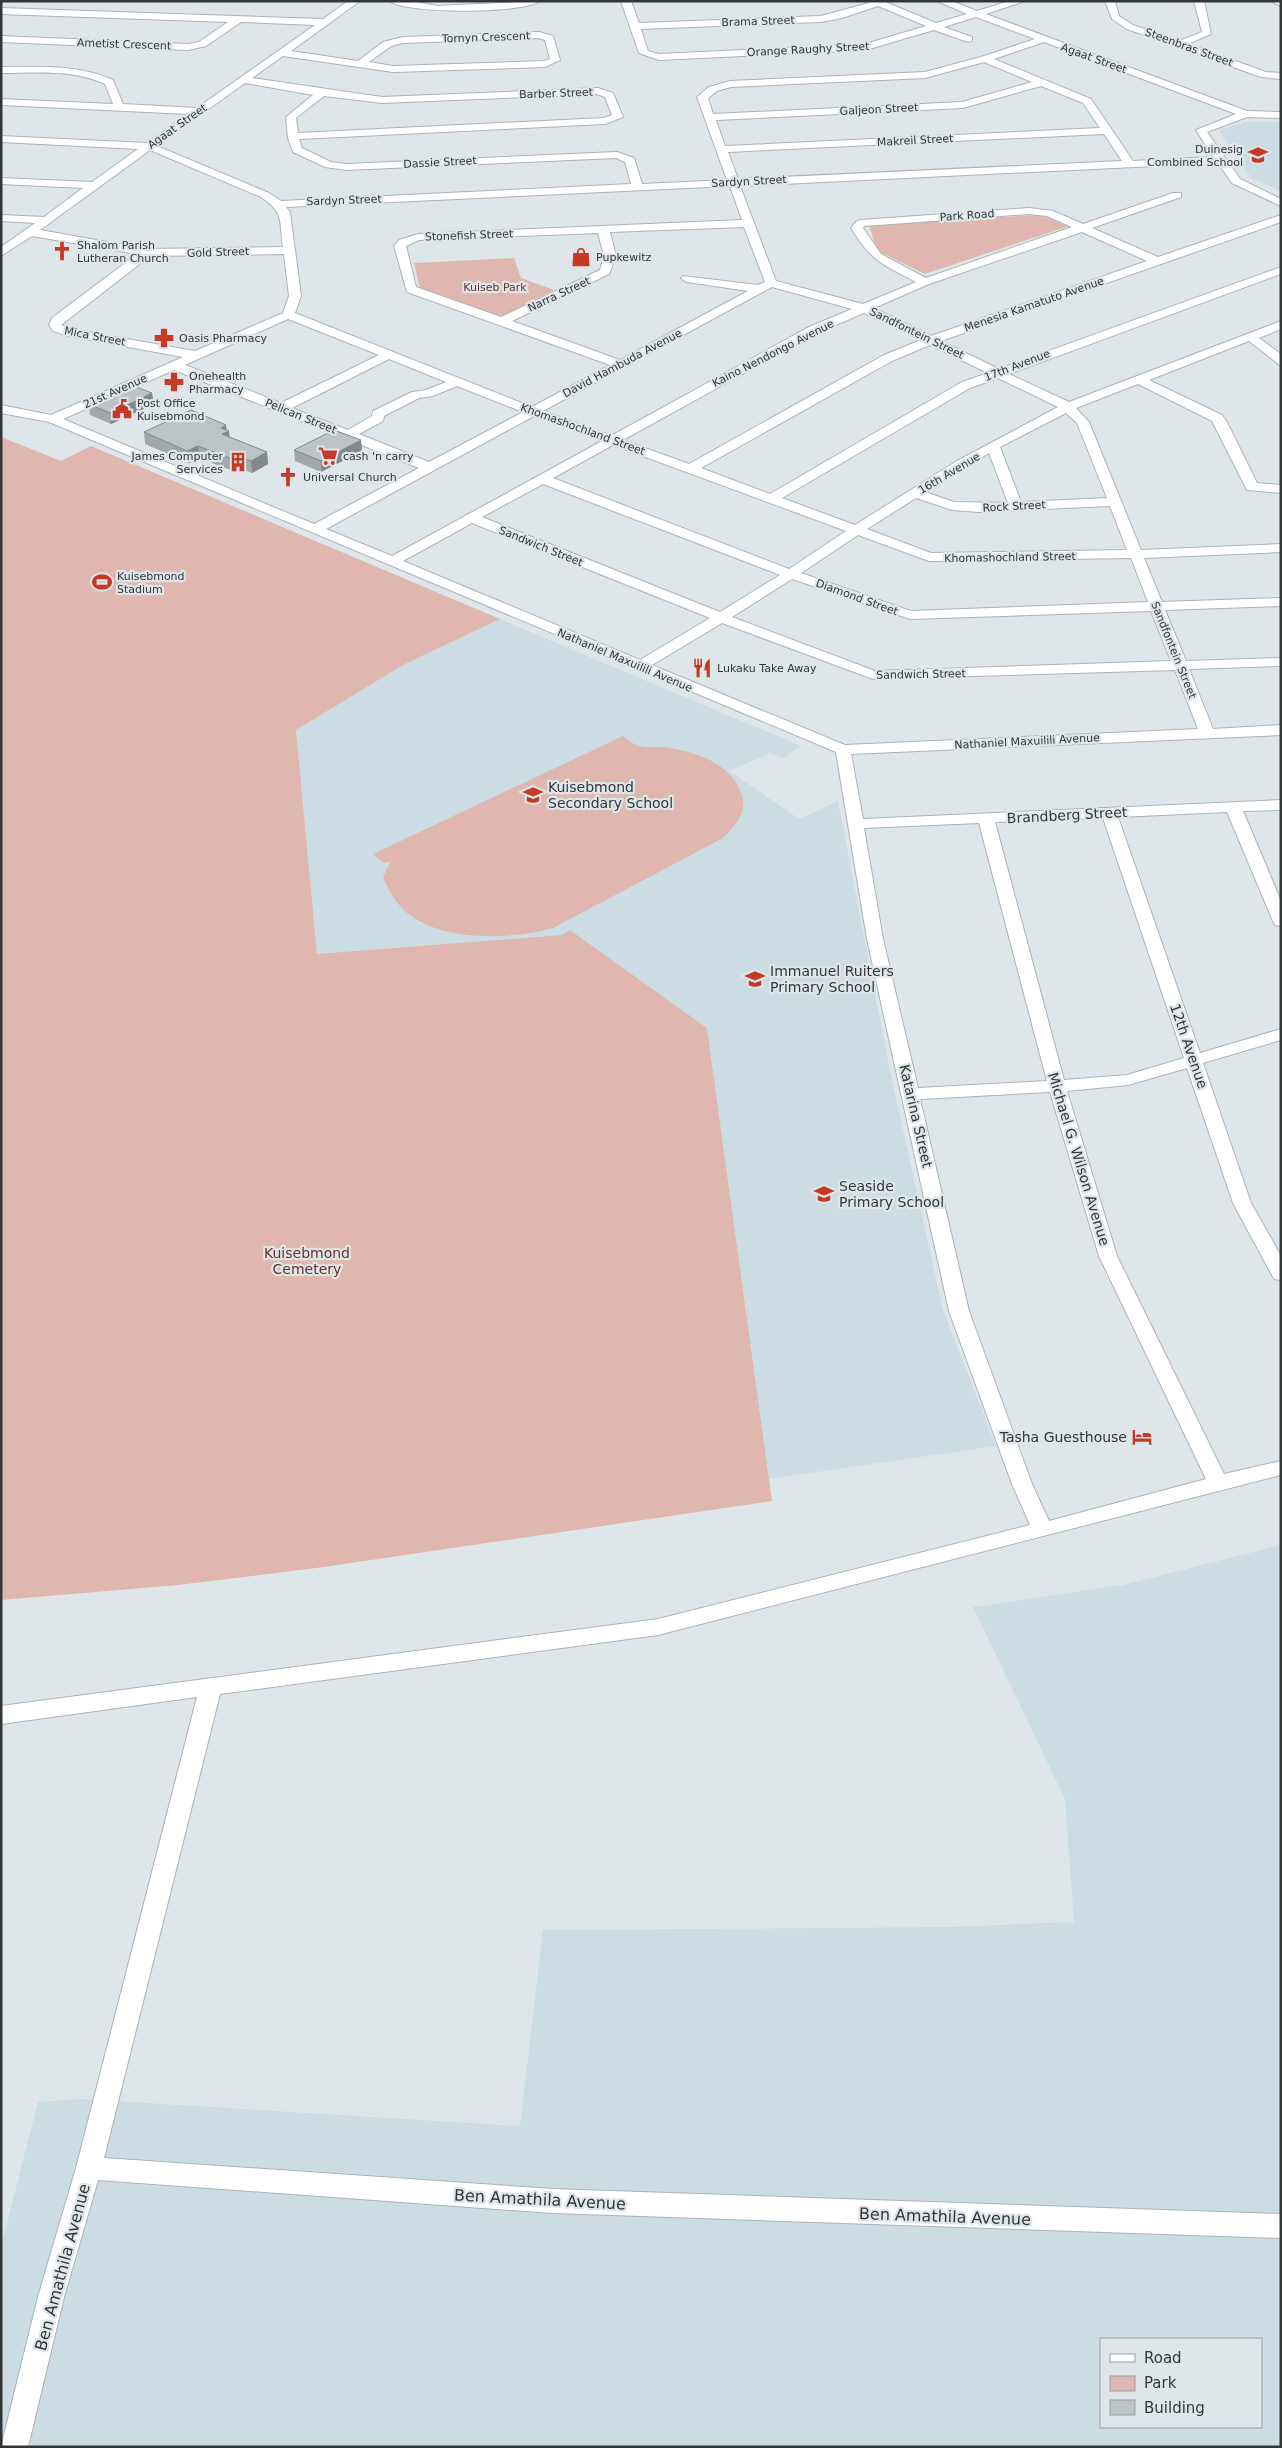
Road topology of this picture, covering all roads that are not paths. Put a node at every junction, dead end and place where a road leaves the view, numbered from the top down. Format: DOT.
graph roads {
  1 [pos="355,1"];
  2 [pos="394,1"];
  3 [pos="535,1"];
  4 [pos="626,1"];
  5 [pos="942,1"];
  6 [pos="1020,1"];
  7 [pos="1110,1"];
  8 [pos="1199,1"];
  9 [pos="1275,1"];
  10 [pos="876,2"];
  11 [pos="411,3"];
  12 [pos="1281,3"];
  13 [pos="1,11"];
  14 [pos="977,14"];
  15 [pos="239,19"];
  16 [pos="324,22"];
  17 [pos="635,26"];
  18 [pos="937,27"];
  19 [pos="1,39"];
  20 [pos="968,39"];
  21 [pos="1044,39"];
  22 [pos="1180,44"];
  23 [pos="282,53"];
  24 [pos="986,59"];
  25 [pos="360,64"];
  26 [pos="1,70"];
  27 [pos="1281,76"];
  28 [pos="244,80"];
  29 [pos="1043,82"];
  30 [pos="322,93"];
  31 [pos="1,102"];
  32 [pos="119,107"];
  33 [pos="199,111"];
  34 [pos="1246,114"];
  35 [pos="1281,115"];
  36 [pos="711,117"];
  37 [pos="1107,131"];
  38 [pos="294,136"];
  39 [pos="1,139"];
  40 [pos="149,146"];
  41 [pos="723,149"];
  42 [pos="1219,160"];
  43 [pos="1130,165"];
  44 [pos="1,181"];
  45 [pos="734,182"];
  46 [pos="94,185"];
  47 [pos="637,186"];
  48 [pos="1177,195"];
  49 [pos="1281,202"];
  50 [pos="279,204"];
  51 [pos="1,218"];
  52 [pos="1281,218"];
  53 [pos="44,220"];
  54 [pos="748,223"];
  55 [pos="1082,228"];
  56 [pos="603,229"];
  57 [pos="30,232"];
  58 [pos="288,250"];
  59 [pos="147,252"];
  60 [pos="1,253"];
  61 [pos="1157,262"];
  62 [pos="1281,270"];
  63 [pos="687,278"];
  64 [pos="924,282"];
  65 [pos="766,286"];
  66 [pos="866,308"];
  67 [pos="288,315"];
  68 [pos="500,322"];
  69 [pos="1281,325"];
  70 [pos="1251,337"];
  71 [pos="932,340"];
  72 [pos="195,355"];
  73 [pos="388,355"];
  74 [pos="1281,362"];
  75 [pos="620,364"];
  76 [pos="174,365"];
  77 [pos="997,372"];
  78 [pos="1138,380"];
  79 [pos="456,382"];
  80 [pos="1068,407"];
  81 [pos="282,408"];
  82 [pos="1,409"];
  83 [pos="532,411"];
  84 [pos="52,419"];
  85 [pos="348,435"];
  86 [pos="610,440"];
  87 [pos="993,447"];
  88 [pos="429,467"];
  89 [pos="690,469"];
  90 [pos="542,478"];
  91 [pos="1281,488"];
  92 [pos="916,493"];
  93 [pos="772,499"];
  94 [pos="1114,502"];
  95 [pos="1016,506"];
  96 [pos="472,518"];
  97 [pos="315,529"];
  98 [pos="855,530"];
  99 [pos="1281,548"];
  100 [pos="1136,554"];
  101 [pos="392,562"];
  102 [pos="791,574"];
  103 [pos="1281,602"];
  104 [pos="1157,608"];
  105 [pos="720,617"];
  106 [pos="1281,662"];
  107 [pos="640,666"];
  108 [pos="1181,666"];
  109 [pos="1281,730"];
  110 [pos="1207,732"];
  111 [pos="843,750"];
  112 [pos="1281,805"];
  113 [pos="1232,807"];
  114 [pos="1109,813"];
  115 [pos="986,819"];
  116 [pos="854,824"];
  117 [pos="1281,920"];
  118 [pos="1281,1034"];
  119 [pos="1194,1060"];
  120 [pos="1057,1086"];
  121 [pos="911,1094"];
  122 [pos="1281,1274"];
  123 [pos="1281,1468"];
  124 [pos="1218,1483"];
  125 [pos="1043,1530"];
  126 [pos="211,1686"];
  127 [pos="1,1715"];
  128 [pos="89,2168"];
  129 [pos="1281,2226"];
  130 [pos="14,2447"];
  1 -- 16 [label="street, Agaat Street"];
  2 -- 11 [label="street"];
  3 -- 11 [label="street"];
  4 -- 17 [label="street, Orange Raughy Street"];
  5 -- 14 [label="street, Agaat Street"];
  6 -- 14 [label="street, Orange Raughy Street"];
  7 -- 22 [label="street, Steenbras Street"];
  8 -- 22 [label="street"];
  9 -- 12 [label="street"];
  10 -- 17 [label="street, Brama Street"];
  10 -- 18 [label="street"];
  13 -- 15 [label="street"];
  14 -- 18 [label="street, Orange Raughy Street"];
  14 -- 21 [label="street, Agaat Street"];
  15 -- 16 [label="street"];
  15 -- 19 [label="street, Ametist Crescent"];
  16 -- 23 [label="street, Agaat Street"];
  17 -- 18 [label="street, Orange Raughy Street"];
  18 -- 20 [label="street"];
  21 -- 24 [label="street"];
  21 -- 34 [label="street, Agaat Street"];
  22 -- 27 [label="street, Steenbras Street"];
  23 -- 25 [label="street, Tornyn Crescent"];
  23 -- 28 [label="street, Agaat Street"];
  24 -- 29 [label="street"];
  24 -- 36 [label="street"];
  25 -- 25 [label="street, Tornyn Crescent"];
  26 -- 32 [label="street"];
  28 -- 30 [label="street, Barber Street"];
  28 -- 33 [label="street, Agaat Street"];
  29 -- 36 [label="street, Galjeon Street"];
  29 -- 37 [label="street"];
  30 -- 38 [label="street"];
  30 -- 38 [label="street, Barber Street"];
  31 -- 32 [label="street"];
  32 -- 33 [label="street"];
  33 -- 40 [label="street, Agaat Street"];
  34 -- 35 [label="street"];
  34 -- 42 [label="street"];
  36 -- 41 [label="street"];
  37 -- 41 [label="street, Makreil Street"];
  37 -- 43 [label="street"];
  38 -- 47 [label="street, Dassie Street"];
  39 -- 40 [label="street"];
  40 -- 46 [label="street, Agaat Street"];
  40 -- 50 [label="street"];
  41 -- 45 [label="street"];
  42 -- 43 [label="street, Sardyn Street"];
  42 -- 49 [label="street"];
  43 -- 45 [label="street, Sardyn Street"];
  44 -- 46 [label="street"];
  45 -- 47 [label="street, Sardyn Street"];
  45 -- 54 [label="street"];
  46 -- 53 [label="street, Agaat Street"];
  47 -- 50 [label="street, Sardyn Street"];
  48 -- 55 [label="street, Kaino Nendongo Avenue"];
  50 -- 58 [label="street"];
  51 -- 53 [label="street"];
  52 -- 61 [label="street, Menesia Kamatuto Avenue"];
  53 -- 57 [label="street, Agaat Street"];
  54 -- 56 [label="street, Stonefish Street"];
  54 -- 65 [label="street"];
  55 -- 61 [label="street, Park Road"];
  55 -- 64 [label="street, Kaino Nendongo Avenue"];
  55 -- 64 [label="street, Park Road"];
  56 -- 68 [label="street, Narra Street"];
  56 -- 68 [label="street, Stonefish Street"];
  57 -- 59 [label="street, Gold Street"];
  57 -- 60 [label="street, Agaat Street"];
  58 -- 59 [label="street, Gold Street"];
  58 -- 67 [label="street"];
  59 -- 72 [label="street, Mica Street"];
  61 -- 71 [label="street, Menesia Kamatuto Avenue"];
  62 -- 77 [label="street, 17th Avenue"];
  63 -- 65 [label="street, Sandfontein Street"];
  64 -- 66 [label="street, Kaino Nendongo Avenue"];
  65 -- 66 [label="street, Sandfontein Street"];
  65 -- 75 [label="street, David Hambuda Avenue"];
  66 -- 71 [label="street, Sandfontein Street"];
  66 -- 86 [label="street, Kaino Nendongo Avenue"];
  67 -- 72 [label="street, 21st Avenue"];
  67 -- 73 [label="street, Khomashochland Street"];
  68 -- 75 [label="street, Stonefish Street"];
  69 -- 70 [label="street, 16th Avenue"];
  70 -- 74 [label="street"];
  70 -- 78 [label="street, 16th Avenue"];
  71 -- 77 [label="street, Sandfontein Street"];
  71 -- 89 [label="street, Menesia Kamatuto Avenue"];
  72 -- 76 [label="street, 21st Avenue"];
  73 -- 79 [label="street, Khomashochland Street"];
  73 -- 81 [label="street"];
  75 -- 83 [label="street, David Hambuda Avenue"];
  76 -- 81 [label="street, Pelican Street"];
  76 -- 84 [label="street, 21st Avenue"];
  77 -- 80 [label="street, Sandfontein Street"];
  77 -- 93 [label="street, 17th Avenue"];
  78 -- 80 [label="street, 16th Avenue"];
  78 -- 91 [label="street"];
  79 -- 83 [label="street, Khomashochland Street"];
  79 -- 85 [label="street"];
  80 -- 87 [label="street, 16th Avenue"];
  80 -- 94 [label="street, Sandfontein Street"];
  81 -- 85 [label="street, Pelican Street"];
  82 -- 84 [label="street, Nathaniel Maxuilili Avenue"];
  83 -- 86 [label="street, Khomashochland Street"];
  83 -- 88 [label="street, David Hambuda Avenue"];
  84 -- 97 [label="street, Nathaniel Maxuilili Avenue"];
  85 -- 88 [label="street, Pelican Street"];
  86 -- 89 [label="street, Khomashochland Street"];
  86 -- 90 [label="street, Kaino Nendongo Avenue"];
  87 -- 92 [label="street, 16th Avenue"];
  87 -- 95 [label="street"];
  88 -- 97 [label="street, David Hambuda Avenue"];
  89 -- 93 [label="street, Khomashochland Street"];
  90 -- 96 [label="street, Kaino Nendongo Avenue"];
  90 -- 102 [label="street, Diamond Street"];
  92 -- 95 [label="street, Rock Street"];
  92 -- 98 [label="street, 16th Avenue"];
  93 -- 98 [label="street, Khomashochland Street"];
  94 -- 95 [label="street, Rock Street"];
  94 -- 100 [label="street, Sandfontein Street"];
  96 -- 101 [label="street, Kaino Nendongo Avenue"];
  96 -- 105 [label="street, Sandwich Street"];
  97 -- 101 [label="street, Nathaniel Maxuilili Avenue"];
  98 -- 100 [label="street, Khomashochland Street"];
  98 -- 102 [label="street, 16th Avenue"];
  99 -- 100 [label="street, Khomashochland Street"];
  100 -- 104 [label="street, Sandfontein Street"];
  101 -- 107 [label="street, Nathaniel Maxuilili Avenue"];
  102 -- 104 [label="street, Diamond Street"];
  102 -- 105 [label="street, 16th Avenue"];
  103 -- 104 [label="street, Diamond Street"];
  104 -- 108 [label="street, Sandfontein Street"];
  105 -- 107 [label="street, 16th Avenue"];
  105 -- 108 [label="street, Sandwich Street"];
  106 -- 108 [label="street, Sandwich Street"];
  107 -- 111 [label="street, Nathaniel Maxuilili Avenue"];
  108 -- 110 [label="street, Sandfontein Street"];
  109 -- 110 [label="street, Nathaniel Maxuilili Avenue"];
  110 -- 111 [label="street, Nathaniel Maxuilili Avenue"];
  111 -- 116 [label="street, Katarina Street"];
  112 -- 113 [label="street, Brandberg Street"];
  113 -- 114 [label="street, Brandberg Street"];
  113 -- 117 [label="street"];
  114 -- 115 [label="street, Brandberg Street"];
  114 -- 119 [label="street, 12th Avenue"];
  115 -- 116 [label="street, Brandberg Street"];
  115 -- 120 [label="street, Michael G. Wilson Avenue"];
  116 -- 121 [label="street, Katarina Street"];
  118 -- 119 [label="street"];
  119 -- 120 [label="street"];
  119 -- 122 [label="street, 12th Avenue"];
  120 -- 121 [label="street"];
  120 -- 124 [label="street, Michael G. Wilson Avenue"];
  121 -- 125 [label="street, Katarina Street"];
  123 -- 124 [label="street"];
  124 -- 125 [label="street"];
  125 -- 126 [label="street"];
  126 -- 127 [label="street"];
  126 -- 128 [label="street"];
  128 -- 129 [label="street, Ben Amathila Avenue"];
  128 -- 130 [label="street, Ben Amathila Avenue"];
}
